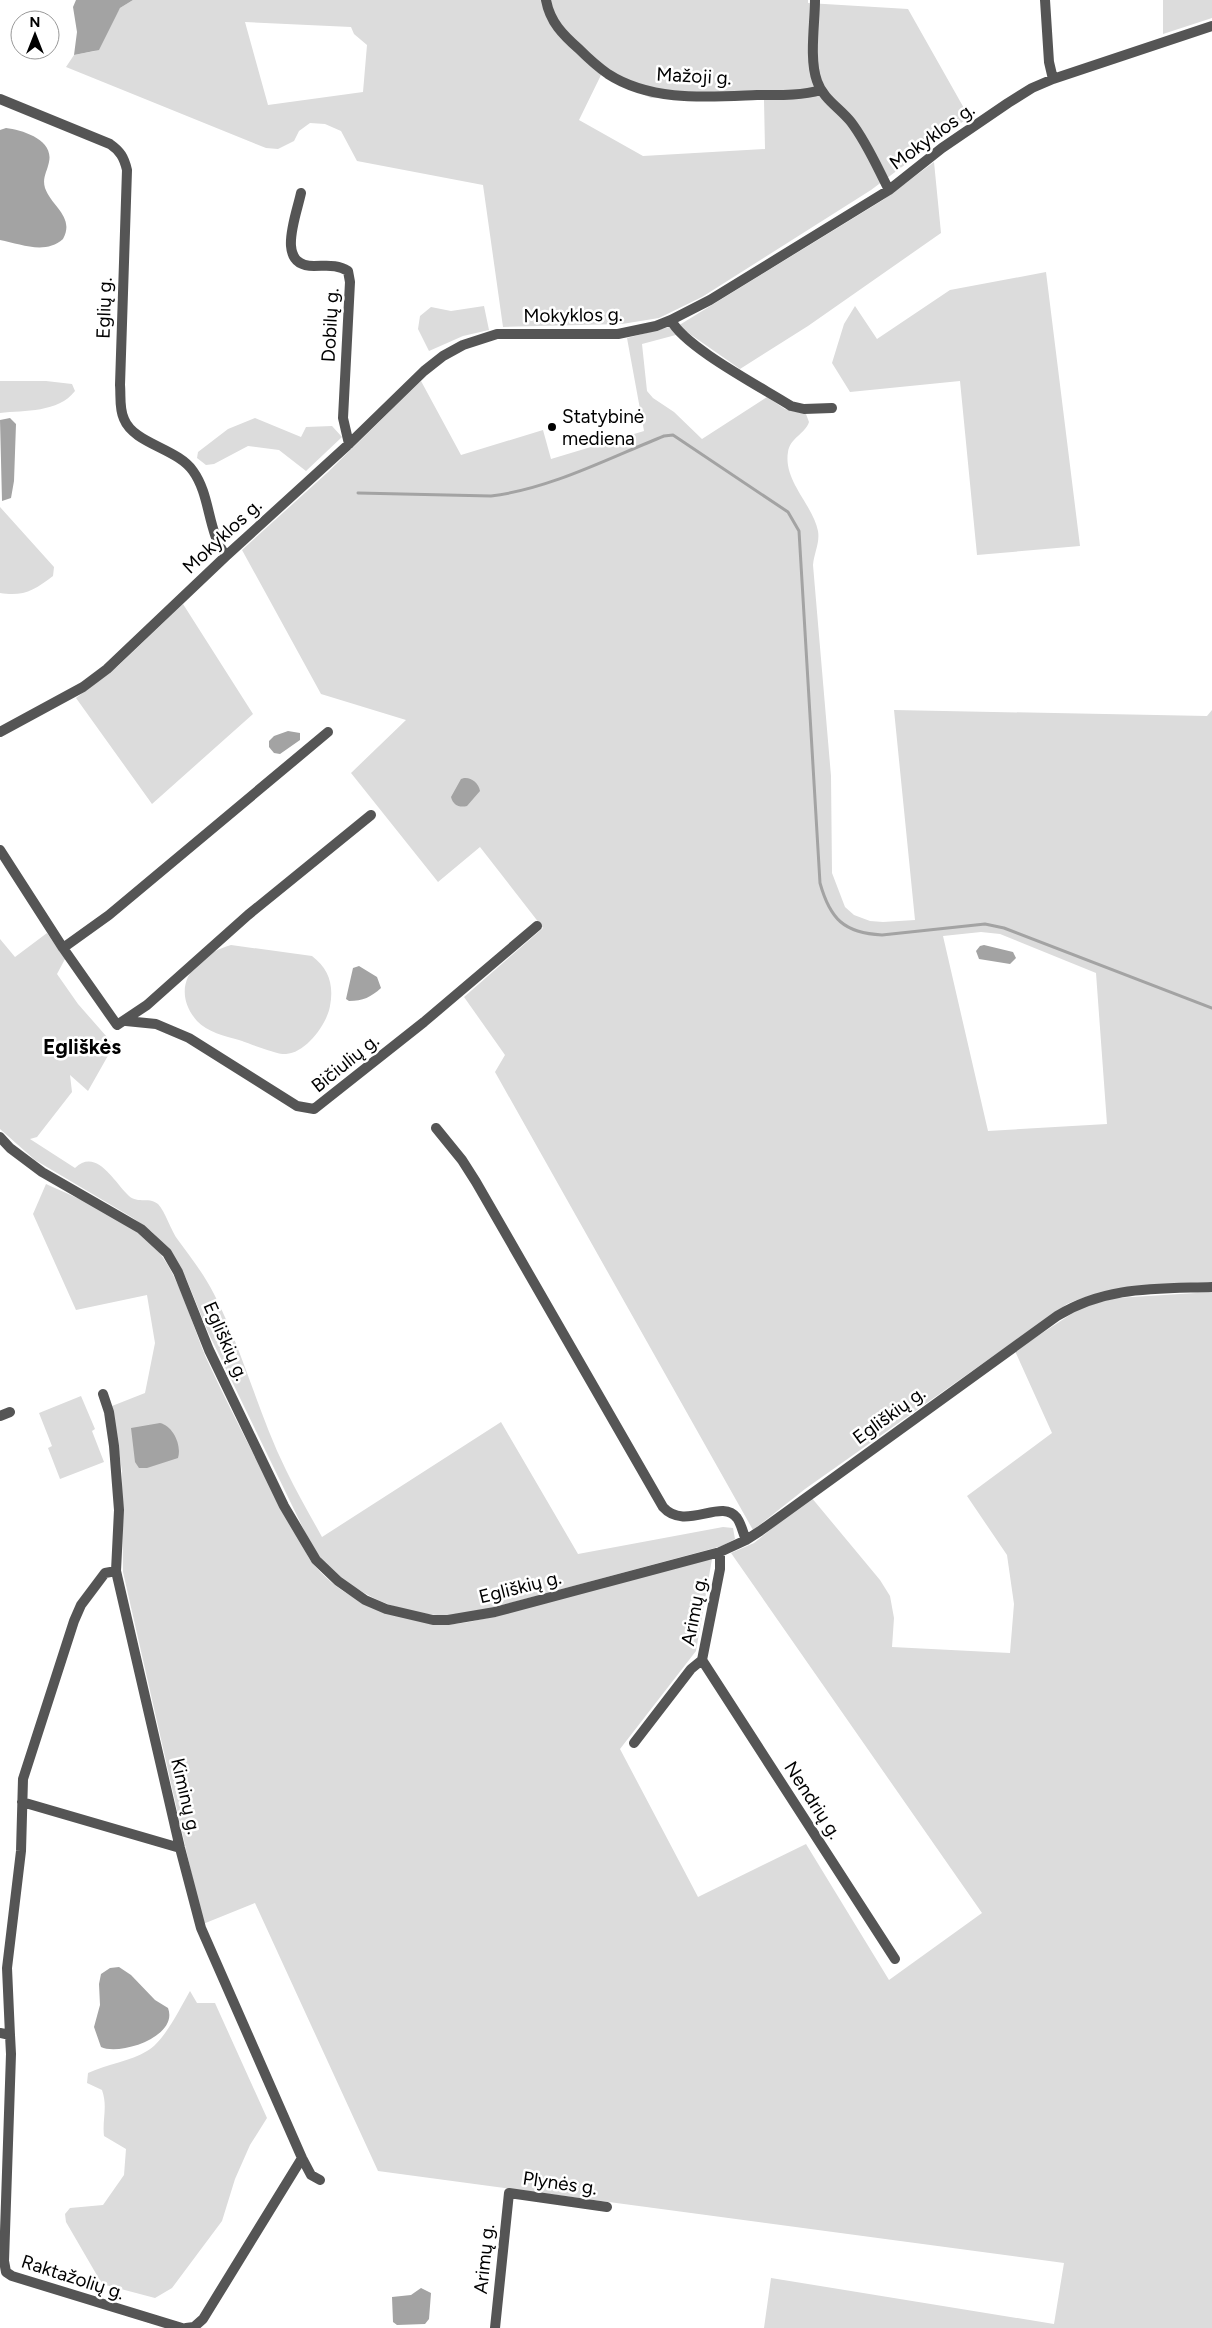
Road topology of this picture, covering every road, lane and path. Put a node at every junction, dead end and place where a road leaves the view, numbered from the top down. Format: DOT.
graph roads {
  1 [pos="546,0"];
  2 [pos="815,0"];
  3 [pos="1045,0"];
  4 [pos="1212,26"];
  5 [pos="1053,79"];
  6 [pos="821,90"];
  7 [pos="0,99"];
  8 [pos="889,190"];
  9 [pos="301,193"];
  10 [pos="672,320"];
  11 [pos="832,408"];
  12 [pos="349,444"];
  13 [pos="226,556"];
  14 [pos="0,732"];
  15 [pos="328,732"];
  16 [pos="371,815"];
  17 [pos="0,850"];
  18 [pos="537,926"];
  19 [pos="63,948"];
  20 [pos="121,1023"];
  21 [pos="436,1128"];
  22 [pos="0,1137"];
  23 [pos="1212,1287"];
  24 [pos="103,1394"];
  25 [pos="746,1540"];
  26 [pos="720,1552"];
  27 [pos="116,1571"];
  28 [pos="702,1660"];
  29 [pos="634,1744"];
  30 [pos="22,1802"];
  31 [pos="180,1848"];
  32 [pos="896,1959"];
  33 [pos="5,2034"];
  34 [pos="302,2158"];
  35 [pos="320,2180"];
  36 [pos="509,2193"];
  37 [pos="607,2207"];
  38 [pos="182,2328"];
  39 [pos="186,2328"];
  40 [pos="495,2328"];
  1 -- 6 [label="street, Mažoji g."];
  2 -- 6 [label="street"];
  3 -- 5 [label="street"];
  4 -- 5 [label="street, Mokyklos g."];
  5 -- 8 [label="street, Mokyklos g."];
  6 -- 8 [label="street"];
  7 -- 13 [label="street, Eglių g."];
  8 -- 10 [label="street, Mokyklos g."];
  9 -- 12 [label="street, Dobilų g."];
  10 -- 11 [label="street"];
  10 -- 12 [label="street, Mokyklos g."];
  12 -- 13 [label="street, Mokyklos g."];
  13 -- 14 [label="street, Mokyklos g."];
  15 -- 19 [label="street"];
  16 -- 20 [label="street"];
  17 -- 19 [label="street"];
  18 -- 20 [label="street, Bičiulių g."];
  19 -- 20 [label="street"];
  21 -- 25 [label="street"];
  22 -- 26 [label="street, Egliškių g."];
  23 -- 25 [label="street, Egliškių g."];
  24 -- 27 [label="street, Kiminų g."];
  25 -- 26 [label="street, Egliškių g."];
  26 -- 28 [label="street, Arimų g."];
  27 -- 30 [label="street"];
  27 -- 31 [label="street, Kiminų g."];
  28 -- 29 [label="street, Arimų g."];
  28 -- 32 [label="street, Nendrių g."];
  30 -- 31 [label="street"];
  30 -- 33 [label="street"];
  31 -- 34 [label="street, Kiminų g."];
  33 -- 38 [label="street, Raktažolių g."];
  34 -- 35 [label="street, Kiminų g."];
  34 -- 39 [label="street"];
  36 -- 37 [label="street, Plynės g."];
  36 -- 40 [label="street, Arimų g."];
}
